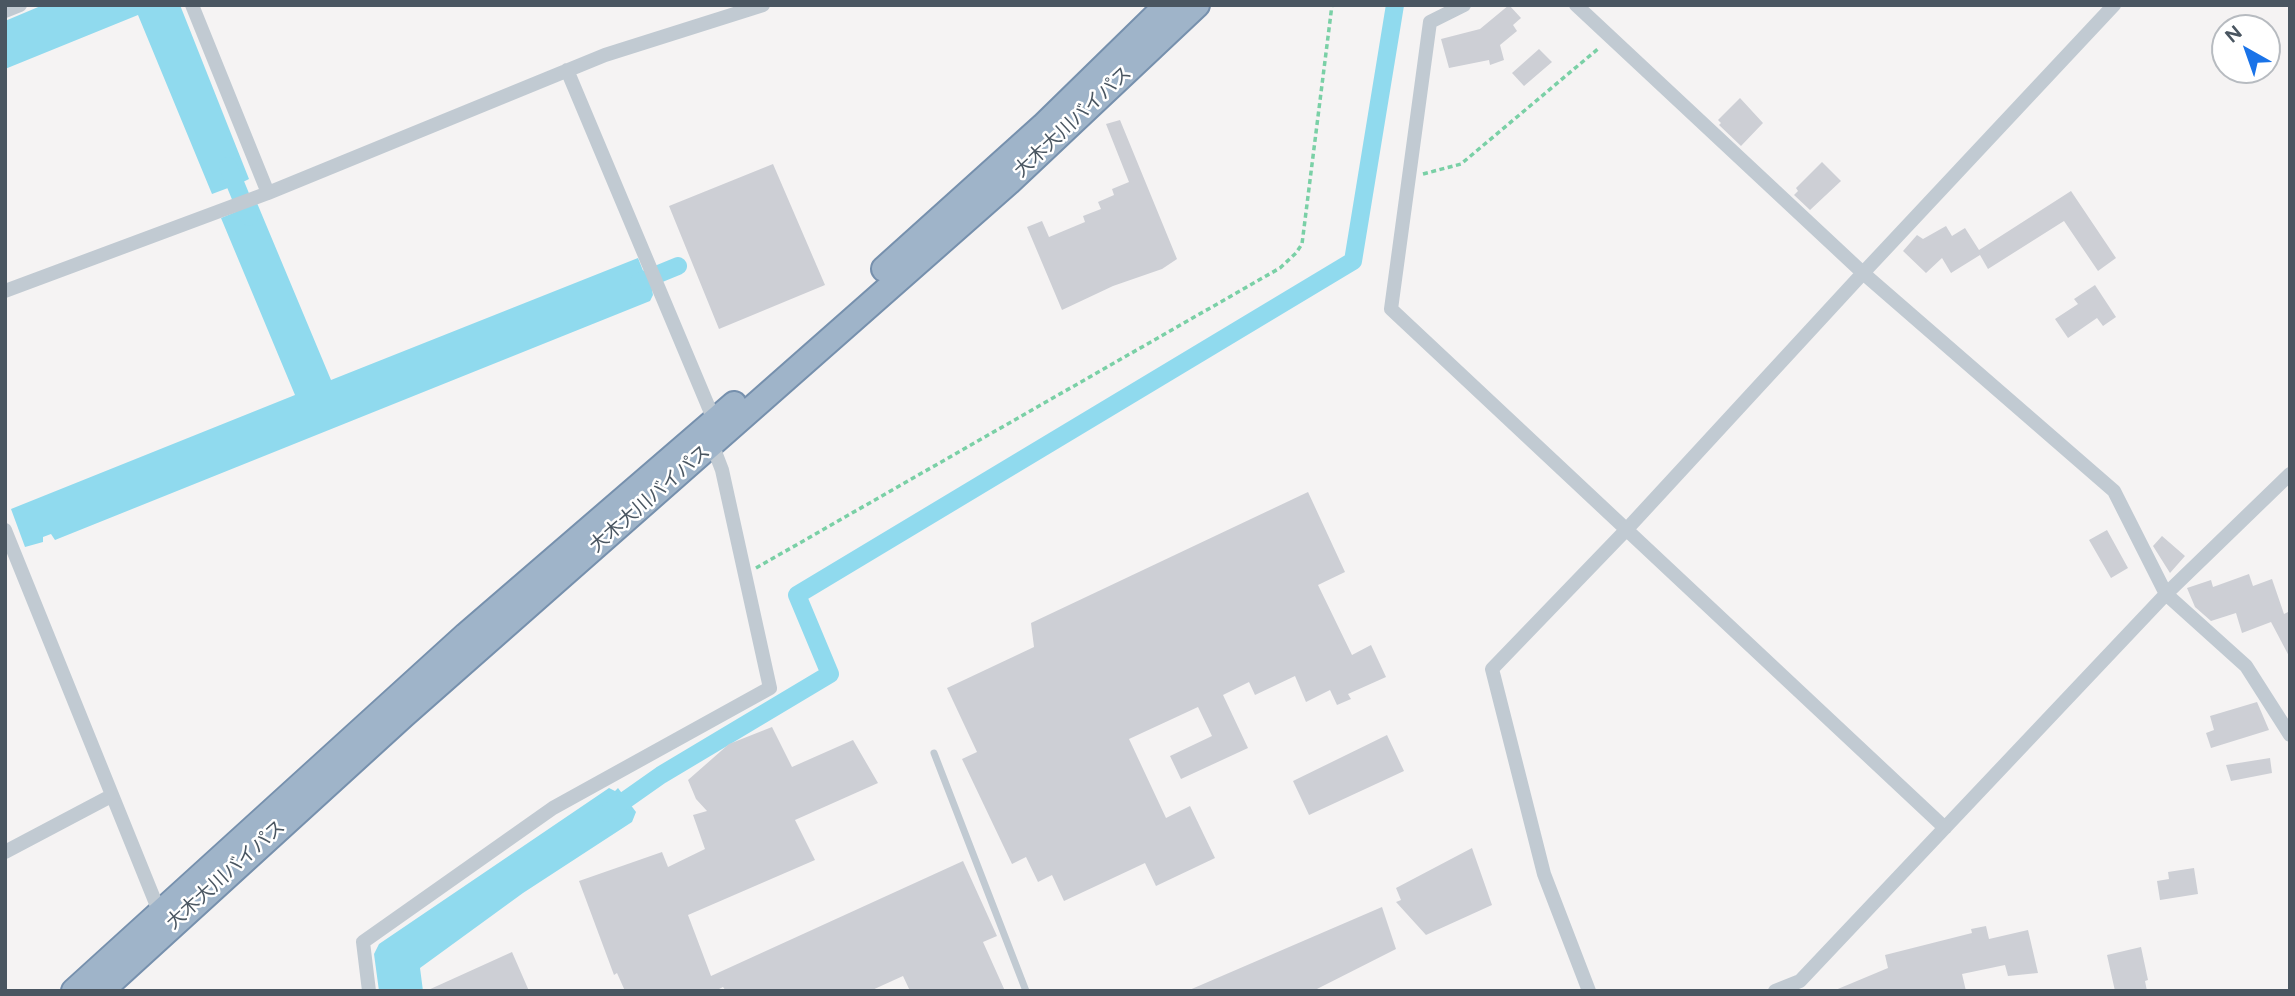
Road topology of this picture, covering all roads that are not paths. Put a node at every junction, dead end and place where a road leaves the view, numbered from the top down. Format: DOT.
graph roads {
  1 [pos="20,5"];
  2 [pos="192,5"];
  3 [pos="763,5"];
  4 [pos="1167,5"];
  5 [pos="1197,5"];
  6 [pos="1464,5"];
  7 [pos="1576,5"];
  8 [pos="2115,5"];
  9 [pos="5,11"];
  10 [pos="568,70"];
  11 [pos="268,193"];
  12 [pos="1863,273"];
  13 [pos="5,290"];
  14 [pos="727,420"];
  15 [pos="2290,474"];
  16 [pos="1627,529"];
  17 [pos="5,530"];
  18 [pos="2165,594"];
  19 [pos="2290,735"];
  20 [pos="934,753"];
  21 [pos="111,796"];
  22 [pos="1945,828"];
  23 [pos="5,852"];
  24 [pos="159,911"];
  25 [pos="1802,986"];
  26 [pos="74,991"];
  27 [pos="101,991"];
  28 [pos="369,991"];
  29 [pos="1026,991"];
  30 [pos="1589,991"];
  31 [pos="1775,991"];
  1 -- 9 [label="street"];
  2 -- 11 [label="street"];
  3 -- 10 [label="street"];
  4 -- 14 [label="highway, 大木大川バイパス"];
  5 -- 14 [label="highway, 大木大川バイパス"];
  6 -- 16 [label="street"];
  7 -- 12 [label="street"];
  8 -- 12 [label="street"];
  10 -- 11 [label="street"];
  10 -- 14 [label="street"];
  11 -- 13 [label="street"];
  12 -- 16 [label="street"];
  12 -- 18 [label="street"];
  14 -- 24 [label="highway, 大木大川バイパス"];
  14 -- 27 [label="highway, 大木大川バイパス"];
  14 -- 28 [label="street"];
  15 -- 18 [label="street"];
  16 -- 22 [label="street"];
  16 -- 30 [label="street"];
  17 -- 21 [label="street"];
  18 -- 19 [label="street"];
  18 -- 22 [label="street"];
  20 -- 29 [label="lane"];
  21 -- 23 [label="street"];
  21 -- 24 [label="street"];
  22 -- 25 [label="street"];
  24 -- 26 [label="highway, 大木大川バイパス"];
  25 -- 31 [label="street"];
}
